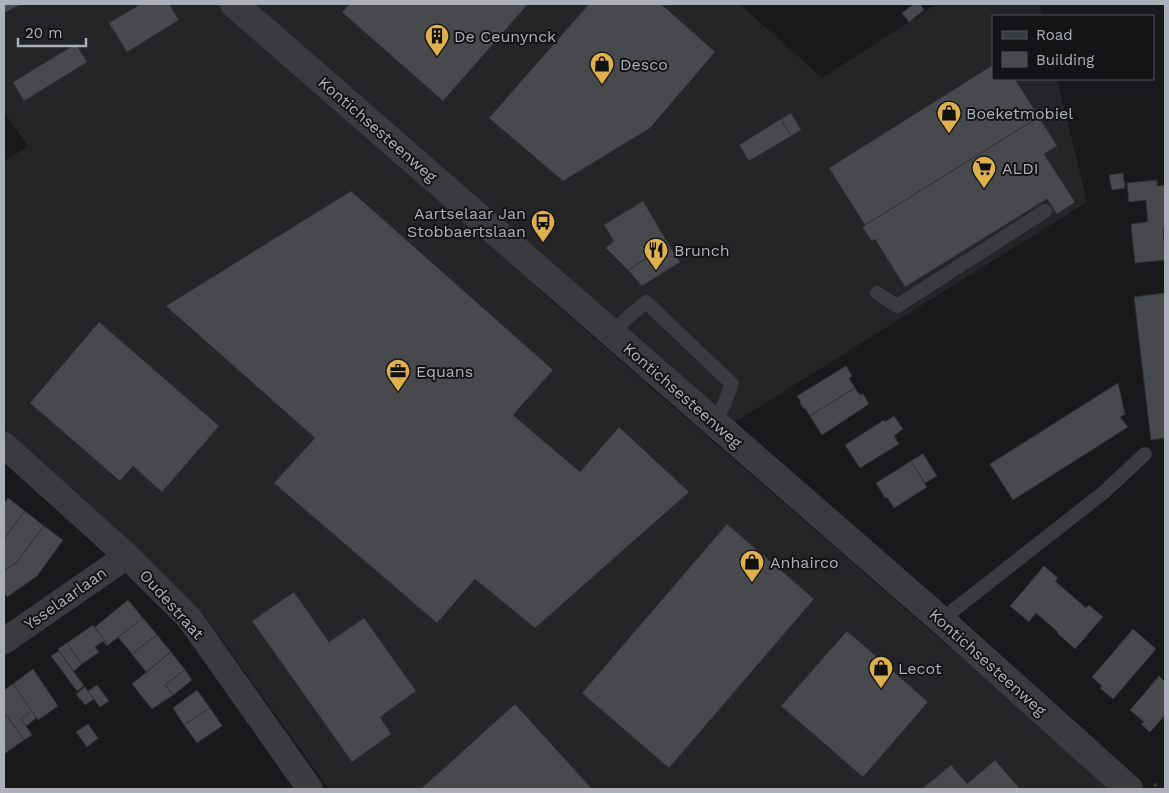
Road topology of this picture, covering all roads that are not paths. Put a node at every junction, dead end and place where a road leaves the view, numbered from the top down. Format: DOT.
graph roads {
  1 [pos="234,4"];
  2 [pos="1045,210"];
  3 [pos="877,293"];
  4 [pos="613,334"];
  5 [pos="712,420"];
  6 [pos="4,445"];
  7 [pos="1145,454"];
  8 [pos="127,556"];
  9 [pos="941,620"];
  10 [pos="4,641"];
  11 [pos="310,789"];
  12 [pos="1129,789"];
  1 -- 4 [label="street, Kontichsesteenweg"];
  2 -- 3 [label="lane"];
  4 -- 5 [label="street, Kontichsesteenweg"];
  4 -- 5 [label="lane"];
  5 -- 9 [label="street, Kontichsesteenweg"];
  6 -- 8 [label="street, Oudestraat"];
  7 -- 9 [label="lane"];
  8 -- 10 [label="street, Ysselaarlaan"];
  8 -- 11 [label="street, Oudestraat"];
  9 -- 12 [label="street, Kontichsesteenweg"];
}
